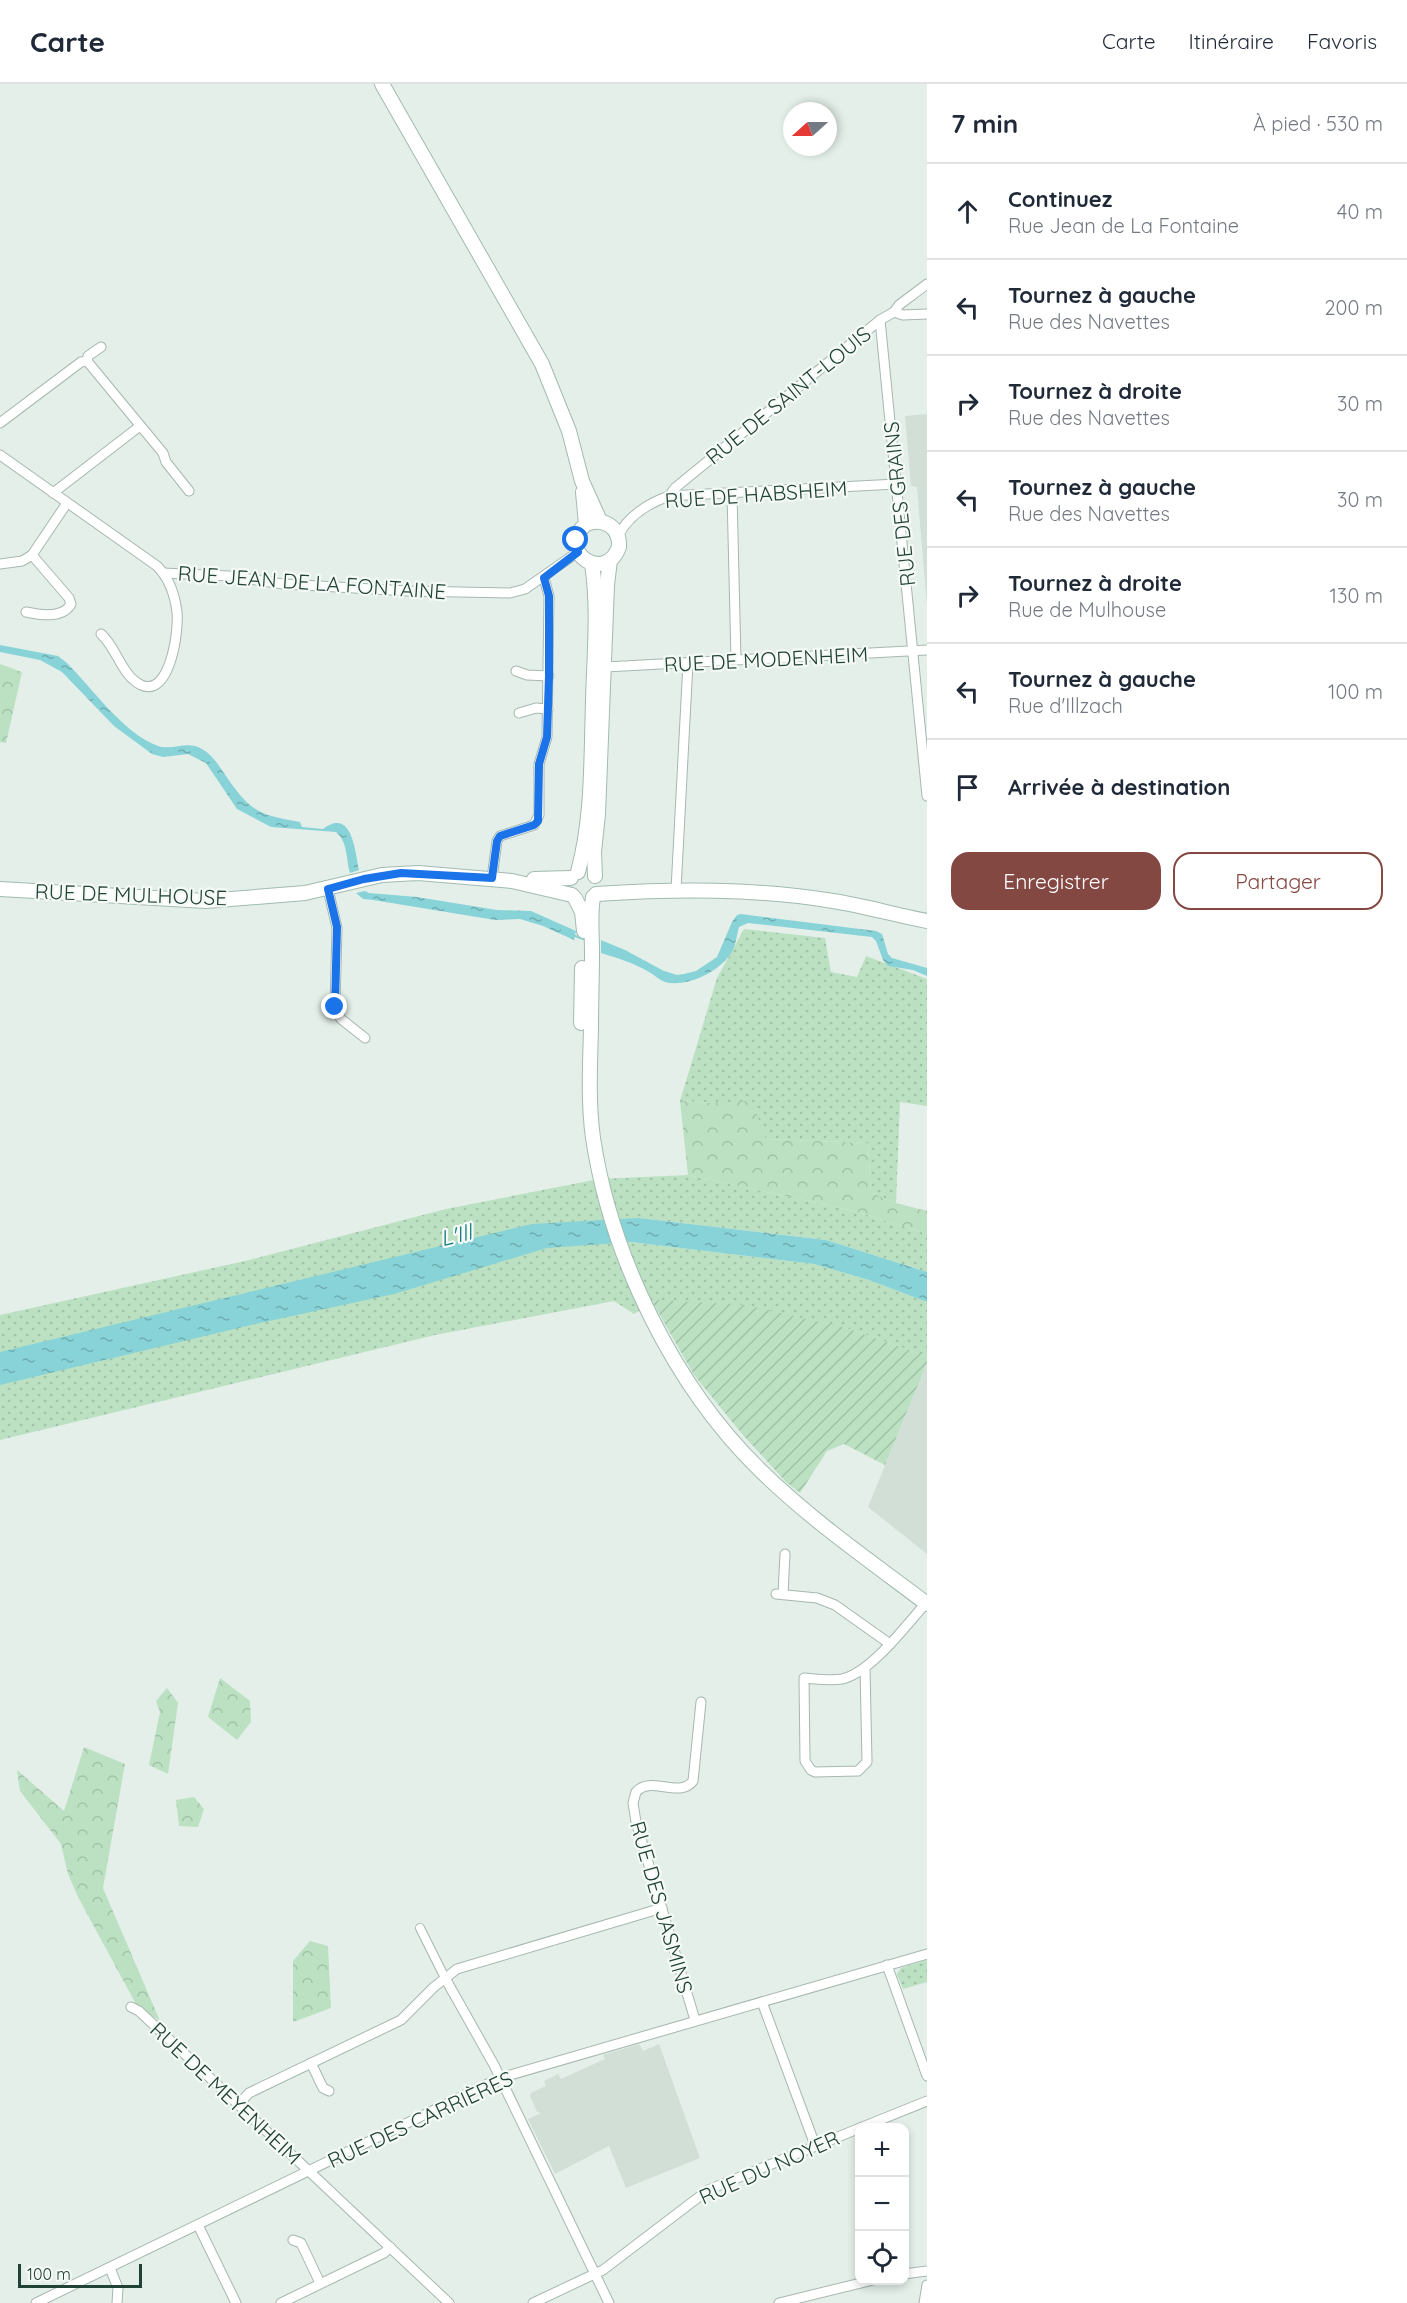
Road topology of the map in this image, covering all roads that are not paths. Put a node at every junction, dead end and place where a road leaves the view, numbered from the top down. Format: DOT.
graph roads {
  1 [pos="382,84"];
  2 [pos="927,284"];
  3 [pos="894,312"];
  4 [pos="927,314"];
  5 [pos="880,320"];
  6 [pos="102,347"];
  7 [pos="87,361"];
  8 [pos="0,423"];
  9 [pos="140,426"];
  10 [pos="0,456"];
  11 [pos="582,481"];
  12 [pos="897,484"];
  13 [pos="189,491"];
  14 [pos="53,493"];
  15 [pos="732,493"];
  16 [pos="669,496"];
  17 [pos="67,503"];
  18 [pos="586,524"];
  19 [pos="614,527"];
  20 [pos="578,552"];
  21 [pos="32,555"];
  22 [pos="610,560"];
  23 [pos="0,564"];
  24 [pos="592,564"];
  25 [pos="163,573"];
  26 [pos="544,578"];
  27 [pos="26,612"];
  28 [pos="101,634"];
  29 [pos="927,650"];
  30 [pos="913,651"];
  31 [pos="736,660"];
  32 [pos="688,663"];
  33 [pos="599,667"];
  34 [pos="516,671"];
  35 [pos="549,676"];
  36 [pos="548,709"];
  37 [pos="519,713"];
  38 [pos="927,794"];
  39 [pos="574,875"];
  40 [pos="492,878"];
  41 [pos="512,880"];
  42 [pos="595,887"];
  43 [pos="0,889"];
  44 [pos="328,889"];
  45 [pos="675,891"];
  46 [pos="574,897"];
  47 [pos="927,921"];
  48 [pos="588,931"];
  49 [pos="365,1038"];
  50 [pos="785,1554"];
  51 [pos="926,1603"];
  52 [pos="890,1644"];
  53 [pos="865,1667"];
  54 [pos="853,1675"];
  55 [pos="865,1680"];
  56 [pos="701,1702"];
  57 [pos="662,1908"];
  58 [pos="420,1928"];
  59 [pos="927,1954"];
  60 [pos="887,1965"];
  61 [pos="445,1977"];
  62 [pos="762,2001"];
  63 [pos="131,2007"];
  64 [pos="695,2020"];
  65 [pos="311,2063"];
  66 [pos="927,2076"];
  67 [pos="500,2078"];
  68 [pos="329,2091"];
  69 [pos="927,2101"];
  70 [pos="238,2104"];
  71 [pos="872,2123"];
  72 [pos="855,2130"];
  73 [pos="815,2145"];
  74 [pos="308,2170"];
  75 [pos="198,2225"];
  76 [pos="293,2240"];
  77 [pos="390,2247"];
  78 [pos="110,2268"];
  79 [pos="927,2271"];
  80 [pos="909,2273"];
  81 [pos="594,2274"];
  82 [pos="320,2283"];
  83 [pos="855,2284"];
  84 [pos="927,2285"];
  85 [pos="36,2303"];
  86 [pos="117,2303"];
  87 [pos="236,2303"];
  88 [pos="281,2303"];
  89 [pos="450,2303"];
  90 [pos="533,2303"];
  91 [pos="609,2303"];
  92 [pos="778,2303"];
  93 [pos="924,2303"];
  1 -- 11 [label="main road"];
  2 -- 3 [label="street, RUE DE SAINT-LOUIS"];
  3 -- 4 [label="street"];
  3 -- 5 [label="street, RUE DE SAINT-LOUIS"];
  5 -- 12 [label="street, RUE DES GRAINS"];
  5 -- 16 [label="street, RUE DE SAINT-LOUIS"];
  6 -- 7 [label="street"];
  7 -- 8 [label="street"];
  7 -- 9 [label="street"];
  9 -- 13 [label="street"];
  9 -- 14 [label="street"];
  10 -- 14 [label="street, RUE JEAN DE LA FONTAINE"];
  11 -- 18 [label="main road"];
  11 -- 19 [label="main road"];
  12 -- 15 [label="street, RUE DE HABSHEIM"];
  12 -- 30 [label="street, RUE DES GRAINS"];
  14 -- 17 [label="street, RUE JEAN DE LA FONTAINE"];
  15 -- 16 [label="street, RUE DE HABSHEIM"];
  15 -- 31 [label="street"];
  16 -- 19 [label="street, RUE DE HABSHEIM"];
  17 -- 21 [label="street"];
  17 -- 25 [label="street, RUE JEAN DE LA FONTAINE"];
  18 -- 19 [label="main road"];
  18 -- 20 [label="main road"];
  19 -- 22 [label="main road"];
  20 -- 24 [label="main road"];
  20 -- 26 [label="street, RUE JEAN DE LA FONTAINE"];
  21 -- 23 [label="street"];
  21 -- 27 [label="street"];
  22 -- 24 [label="main road"];
  22 -- 33 [label="main road"];
  24 -- 33 [label="main road"];
  25 -- 26 [label="street, RUE JEAN DE LA FONTAINE"];
  25 -- 28 [label="street"];
  26 -- 35 [label="street"];
  29 -- 30 [label="street, RUE DE MODENHEIM"];
  30 -- 31 [label="street, RUE DE MODENHEIM"];
  30 -- 38 [label="street, RUE DES GRAINS"];
  31 -- 32 [label="street, RUE DE MODENHEIM"];
  32 -- 33 [label="street, RUE DE MODENHEIM"];
  32 -- 45 [label="street"];
  33 -- 39 [label="main road"];
  33 -- 42 [label="main road"];
  34 -- 35 [label="street"];
  35 -- 36 [label="street"];
  36 -- 37 [label="street"];
  36 -- 40 [label="street"];
  39 -- 41 [label="main road, RUE DE MULHOUSE"];
  39 -- 42 [label="main road"];
  39 -- 46 [label="main road"];
  40 -- 41 [label="main road, RUE DE MULHOUSE"];
  40 -- 44 [label="main road, RUE DE MULHOUSE"];
  41 -- 46 [label="main road, RUE DE MULHOUSE"];
  42 -- 45 [label="main road"];
  42 -- 46 [label="main road"];
  42 -- 48 [label="main road"];
  43 -- 44 [label="main road, RUE DE MULHOUSE"];
  44 -- 49 [label="street"];
  45 -- 47 [label="main road"];
  46 -- 48 [label="main road"];
  48 -- 51 [label="main road"];
  50 -- 52 [label="street"];
  51 -- 52 [label="street"];
  52 -- 53 [label="street"];
  53 -- 54 [label="street"];
  53 -- 55 [label="street"];
  54 -- 55 [label="street"];
  54 -- 55 [label="street"];
  56 -- 57 [label="street, RUE DES JASMINS"];
  57 -- 61 [label="street"];
  57 -- 64 [label="street, RUE DES JASMINS"];
  58 -- 61 [label="street"];
  59 -- 60 [label="street, RUE DES CARRIÈRES"];
  60 -- 62 [label="street, RUE DES CARRIÈRES"];
  60 -- 66 [label="street"];
  61 -- 65 [label="street"];
  61 -- 67 [label="street"];
  62 -- 64 [label="street, RUE DES CARRIÈRES"];
  62 -- 73 [label="street"];
  63 -- 70 [label="street, RUE DE MEYENHEIM"];
  64 -- 67 [label="street, RUE DES CARRIÈRES"];
  65 -- 68 [label="street"];
  65 -- 70 [label="street"];
  67 -- 74 [label="street, RUE DES CARRIÈRES"];
  67 -- 81 [label="street"];
  69 -- 71 [label="street, RUE DU NOYER"];
  70 -- 74 [label="street, RUE DE MEYENHEIM"];
  72 -- 73 [label="street, RUE DU NOYER"];
  73 -- 81 [label="street, RUE DU NOYER"];
  74 -- 75 [label="street, RUE DES CARRIÈRES"];
  74 -- 77 [label="street, RUE DE MEYENHEIM"];
  75 -- 78 [label="street, RUE DES CARRIÈRES"];
  75 -- 87 [label="street"];
  76 -- 82 [label="street"];
  77 -- 82 [label="street"];
  77 -- 89 [label="street, RUE DE MEYENHEIM"];
  78 -- 85 [label="street, RUE DES CARRIÈRES"];
  78 -- 86 [label="street"];
  79 -- 80 [label="street"];
  81 -- 90 [label="street, RUE DU NOYER"];
  81 -- 91 [label="street"];
  82 -- 88 [label="street"];
  83 -- 92 [label="street"];
  84 -- 93 [label="street"];
}
